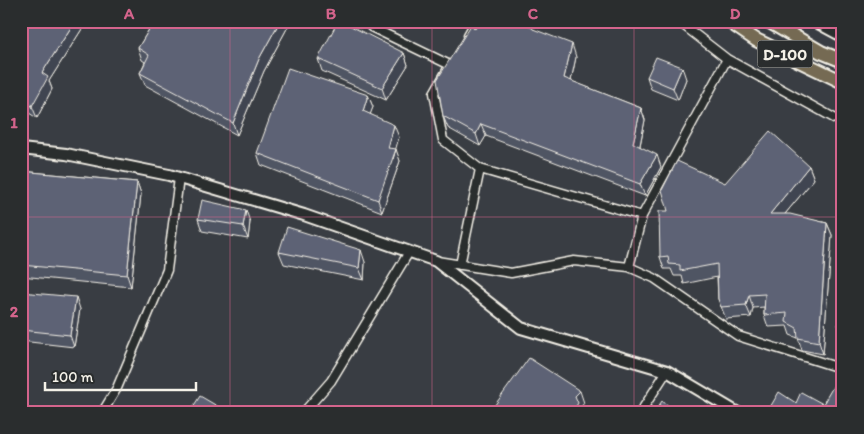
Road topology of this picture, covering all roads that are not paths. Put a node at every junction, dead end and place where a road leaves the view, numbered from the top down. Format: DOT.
graph roads {
  1 [pos="368,21"];
  2 [pos="476,21"];
  3 [pos="678,21"];
  4 [pos="728,21"];
  5 [pos="768,21"];
  6 [pos="815,21"];
  7 [pos="843,36"];
  8 [pos="463,43"];
  9 [pos="727,59"];
  10 [pos="843,61"];
  11 [pos="843,82"];
  12 [pos="843,123"];
  13 [pos="21,149"];
  14 [pos="480,169"];
  15 [pos="179,178"];
  16 [pos="642,216"];
  17 [pos="409,252"];
  18 [pos="436,261"];
  19 [pos="460,265"];
  20 [pos="629,267"];
  21 [pos="843,369"];
  22 [pos="667,370"];
  23 [pos="102,413"];
  24 [pos="303,413"];
  25 [pos="640,413"];
  26 [pos="738,413"];
  1 -- 14 [label="street"];
  2 -- 8 [label="street"];
  3 -- 9 [label="street"];
  4 -- 11 [label="highway, D-100"];
  5 -- 10 [label="highway, D-100"];
  6 -- 7 [label="main road"];
  9 -- 12 [label="street"];
  9 -- 16 [label="street"];
  13 -- 15 [label="street"];
  14 -- 16 [label="street"];
  14 -- 19 [label="street"];
  15 -- 17 [label="street"];
  15 -- 23 [label="street"];
  16 -- 20 [label="street"];
  17 -- 18 [label="street"];
  17 -- 24 [label="street"];
  18 -- 19 [label="street"];
  18 -- 22 [label="street"];
  19 -- 20 [label="street"];
  20 -- 21 [label="street"];
  22 -- 25 [label="street"];
  22 -- 26 [label="street"];
}
